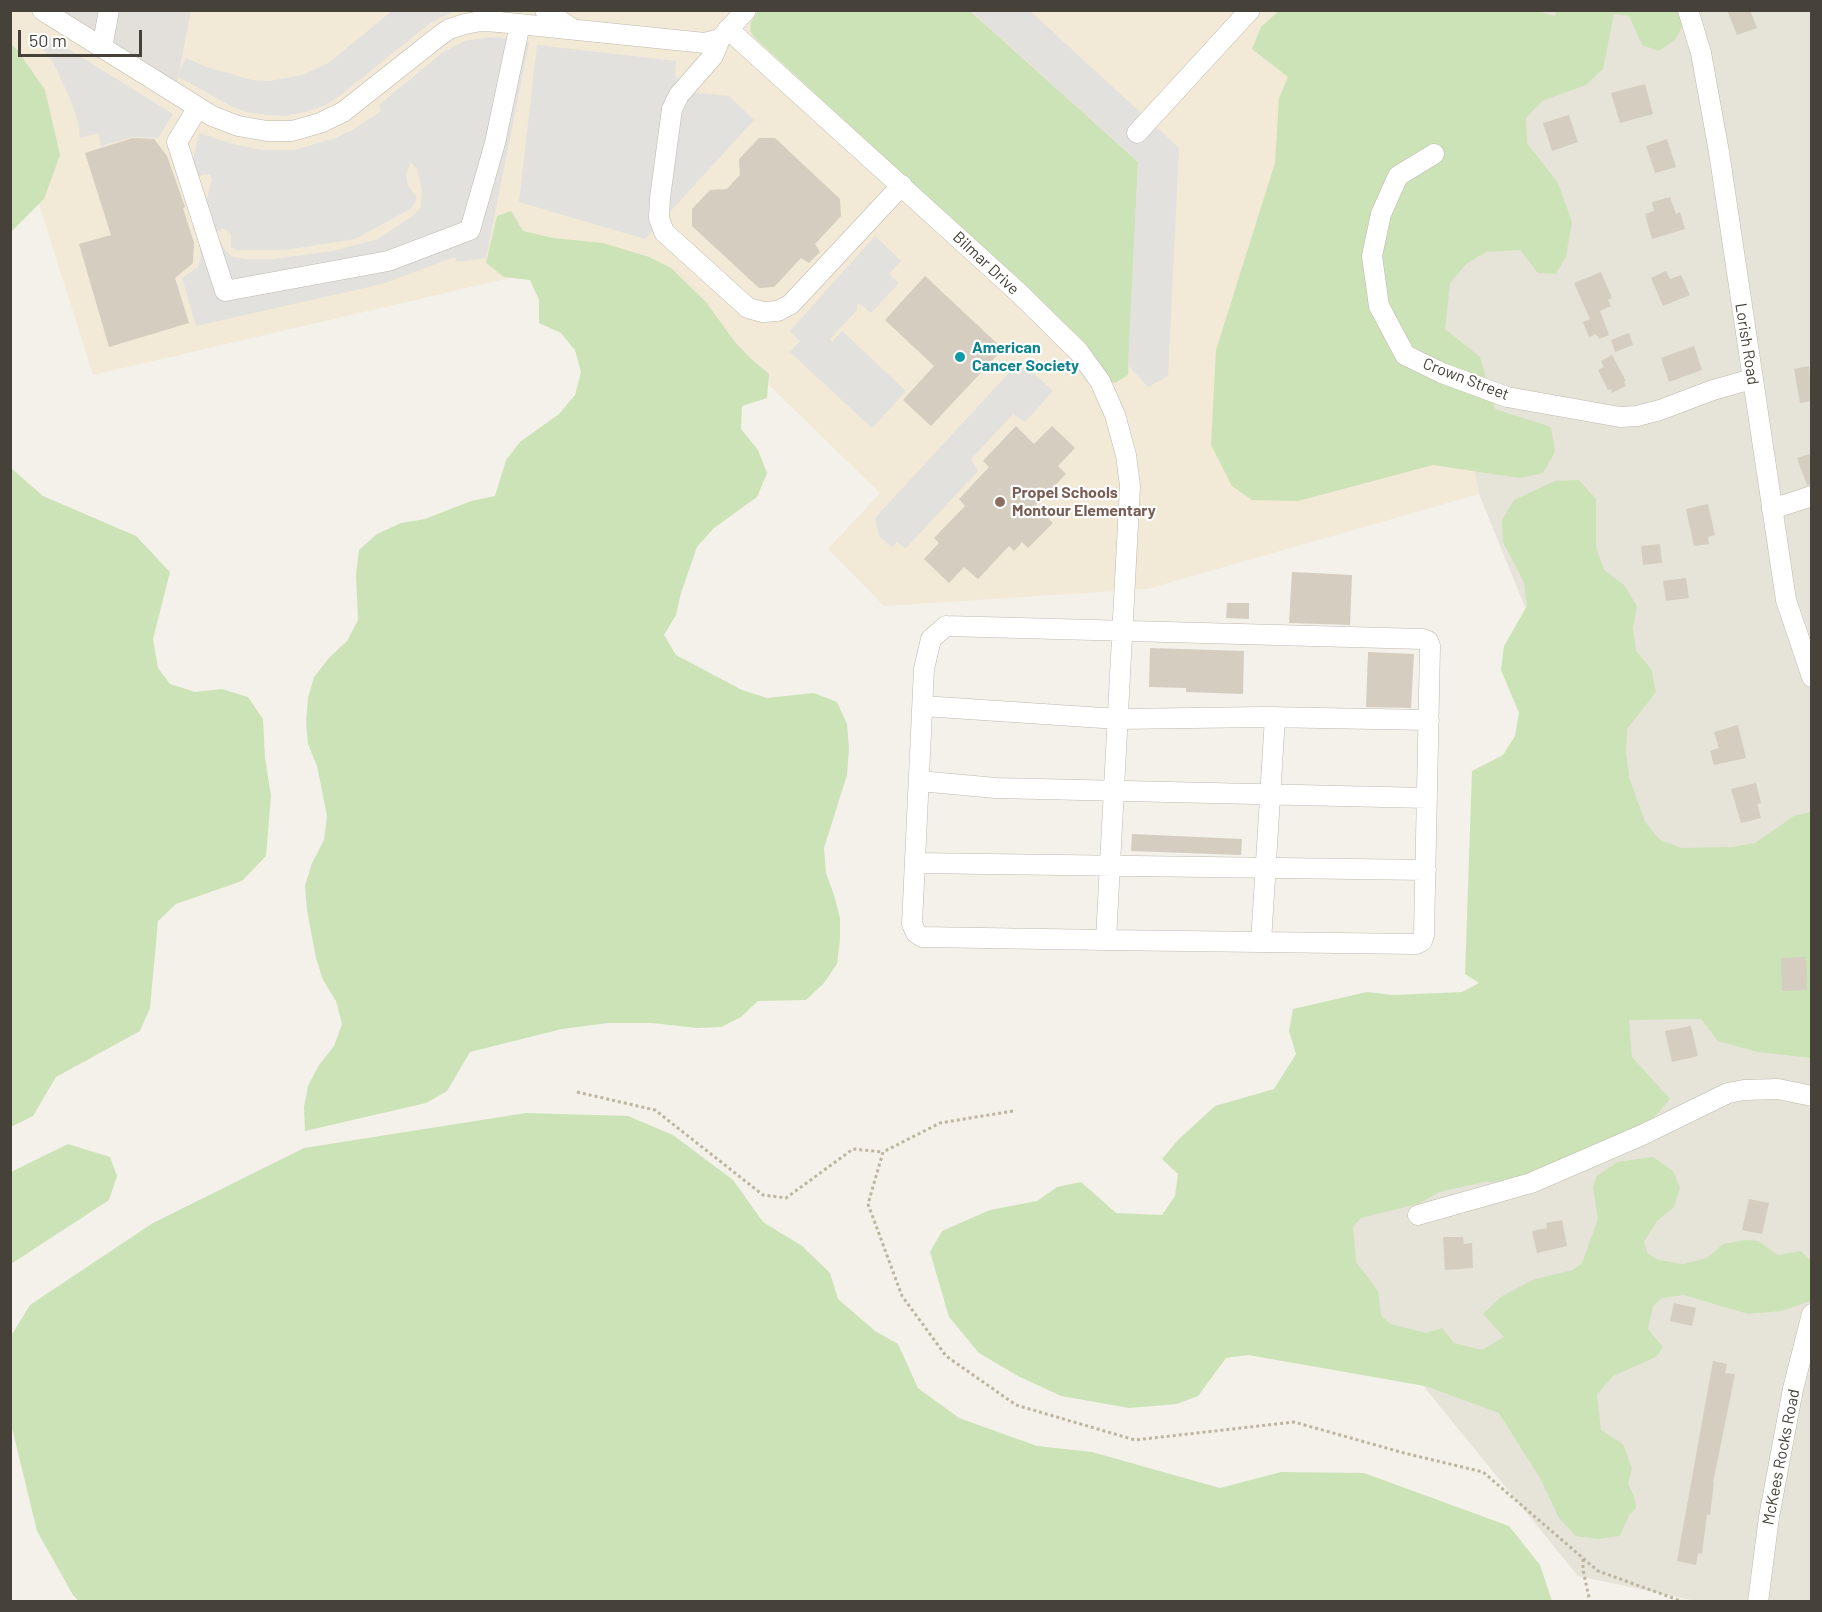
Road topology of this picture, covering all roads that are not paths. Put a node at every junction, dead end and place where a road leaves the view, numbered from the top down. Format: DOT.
graph roads {
  1 [pos="42,10"];
  2 [pos="109,10"];
  3 [pos="545,10"];
  4 [pos="746,10"];
  5 [pos="1250,10"];
  6 [pos="1688,10"];
  7 [pos="520,24"];
  8 [pos="573,29"];
  9 [pos="724,34"];
  10 [pos="102,48"];
  11 [pos="198,107"];
  12 [pos="1137,133"];
  13 [pos="1434,154"];
  14 [pos="902,185"];
  15 [pos="1752,379"];
  16 [pos="1812,496"];
  17 [pos="1772,509"];
  18 [pos="1123,630"];
  19 [pos="1812,677"];
  20 [pos="923,706"];
  21 [pos="1275,717"];
  22 [pos="1118,719"];
  23 [pos="1429,720"];
  24 [pos="919,781"];
  25 [pos="1114,791"];
  26 [pos="1270,795"];
  27 [pos="1427,798"];
  28 [pos="915,863"];
  29 [pos="1110,866"];
  30 [pos="1265,868"];
  31 [pos="1426,870"];
  32 [pos="1106,940"];
  33 [pos="1261,942"];
  34 [pos="1812,1096"];
  35 [pos="1418,1215"];
  36 [pos="1812,1314"];
  37 [pos="1758,1602"];
  1 -- 10 [label="street"];
  2 -- 10 [label="street"];
  3 -- 8 [label="street"];
  4 -- 9 [label="street"];
  5 -- 12 [label="street"];
  6 -- 15 [label="street, Lorish Road"];
  7 -- 8 [label="street"];
  7 -- 11 [label="street"];
  7 -- 11 [label="street"];
  8 -- 9 [label="street"];
  9 -- 14 [label="street, Bilmar Drive"];
  9 -- 14 [label="street"];
  10 -- 11 [label="street"];
  13 -- 15 [label="street, Crown Street"];
  14 -- 18 [label="street, Bilmar Drive"];
  15 -- 17 [label="street, Lorish Road"];
  16 -- 17 [label="street"];
  17 -- 19 [label="street, Lorish Road"];
  18 -- 20 [label="street"];
  18 -- 22 [label="street, Bilmar Drive"];
  18 -- 23 [label="street"];
  20 -- 22 [label="street"];
  20 -- 24 [label="street"];
  21 -- 22 [label="street"];
  21 -- 23 [label="street"];
  21 -- 26 [label="street"];
  22 -- 25 [label="street, Bilmar Drive"];
  23 -- 27 [label="street"];
  24 -- 25 [label="street"];
  24 -- 28 [label="street"];
  25 -- 26 [label="street"];
  25 -- 29 [label="street, Bilmar Drive"];
  26 -- 27 [label="street"];
  26 -- 30 [label="street"];
  27 -- 31 [label="street"];
  28 -- 29 [label="street"];
  28 -- 32 [label="street"];
  29 -- 30 [label="street"];
  29 -- 32 [label="street, Bilmar Drive"];
  30 -- 31 [label="street"];
  30 -- 33 [label="street"];
  31 -- 33 [label="street"];
  32 -- 33 [label="street"];
  34 -- 35 [label="street"];
  36 -- 37 [label="street, McKees Rocks Road"];
}
